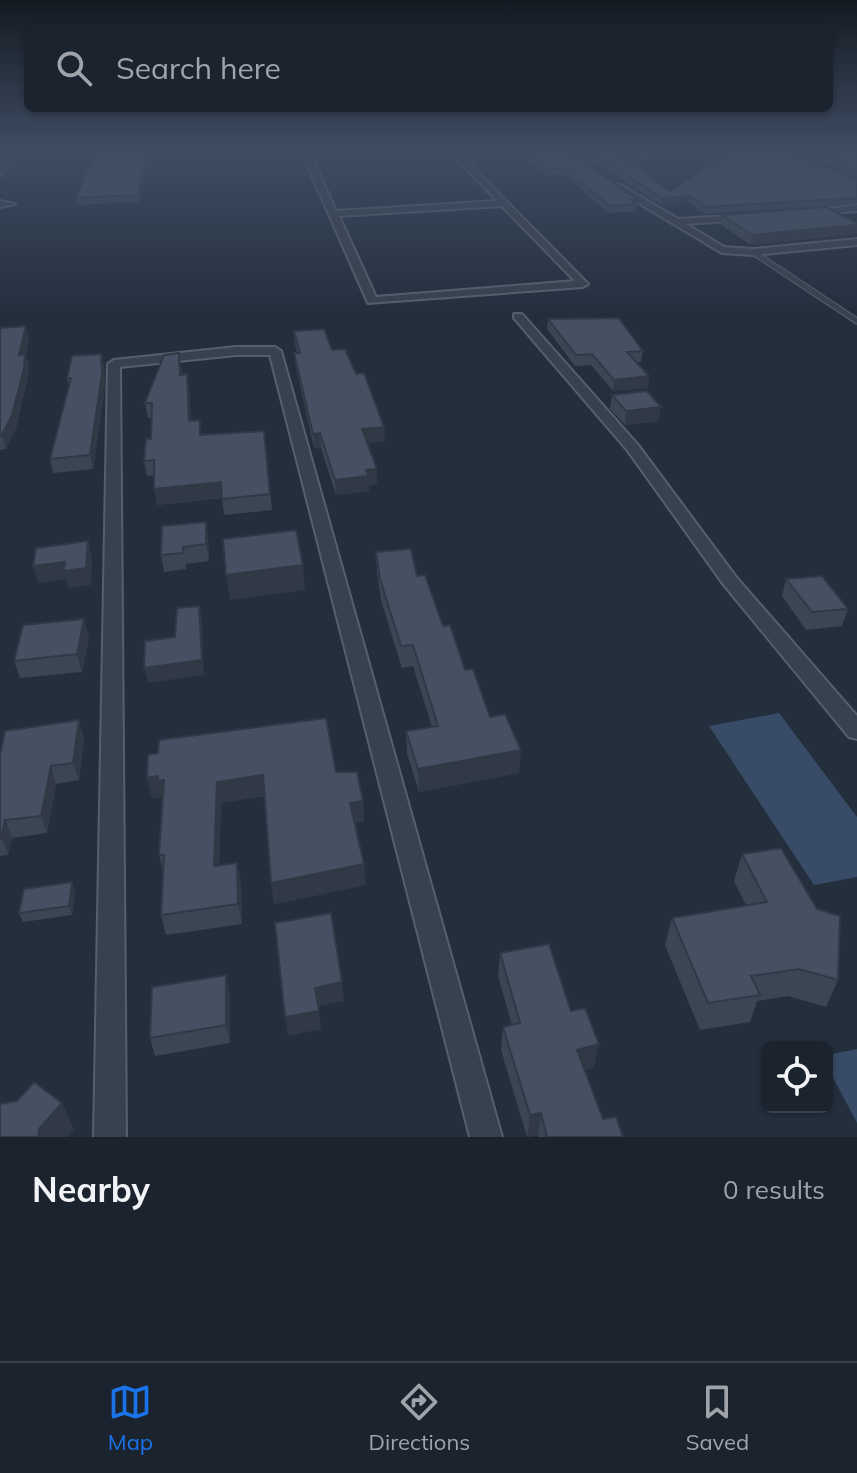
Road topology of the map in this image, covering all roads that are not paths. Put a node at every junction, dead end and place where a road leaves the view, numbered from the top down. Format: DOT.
graph roads {
  1 [pos="328,204"];
  2 [pos="487,204"];
  3 [pos="505,204"];
  4 [pos="648,204"];
  5 [pos="857,208"];
  6 [pos="797,213"];
  7 [pos="332,214"];
  8 [pos="752,216"];
  9 [pos="677,222"];
  10 [pos="857,242"];
  11 [pos="753,252"];
  12 [pos="518,316"];
  13 [pos="857,321"];
  14 [pos="857,731"];
  15 [pos="110,1137"];
  16 [pos="486,1137"];
  1 -- 7 [label="street"];
  2 -- 7 [label="street"];
  3 -- 7 [label="street"];
  4 -- 9 [label="street"];
  5 -- 6 [label="street"];
  8 -- 9 [label="street"];
  9 -- 11 [label="street"];
  10 -- 11 [label="street"];
  11 -- 13 [label="lane"];
  12 -- 14 [label="street"];
  15 -- 16 [label="street"];
}
